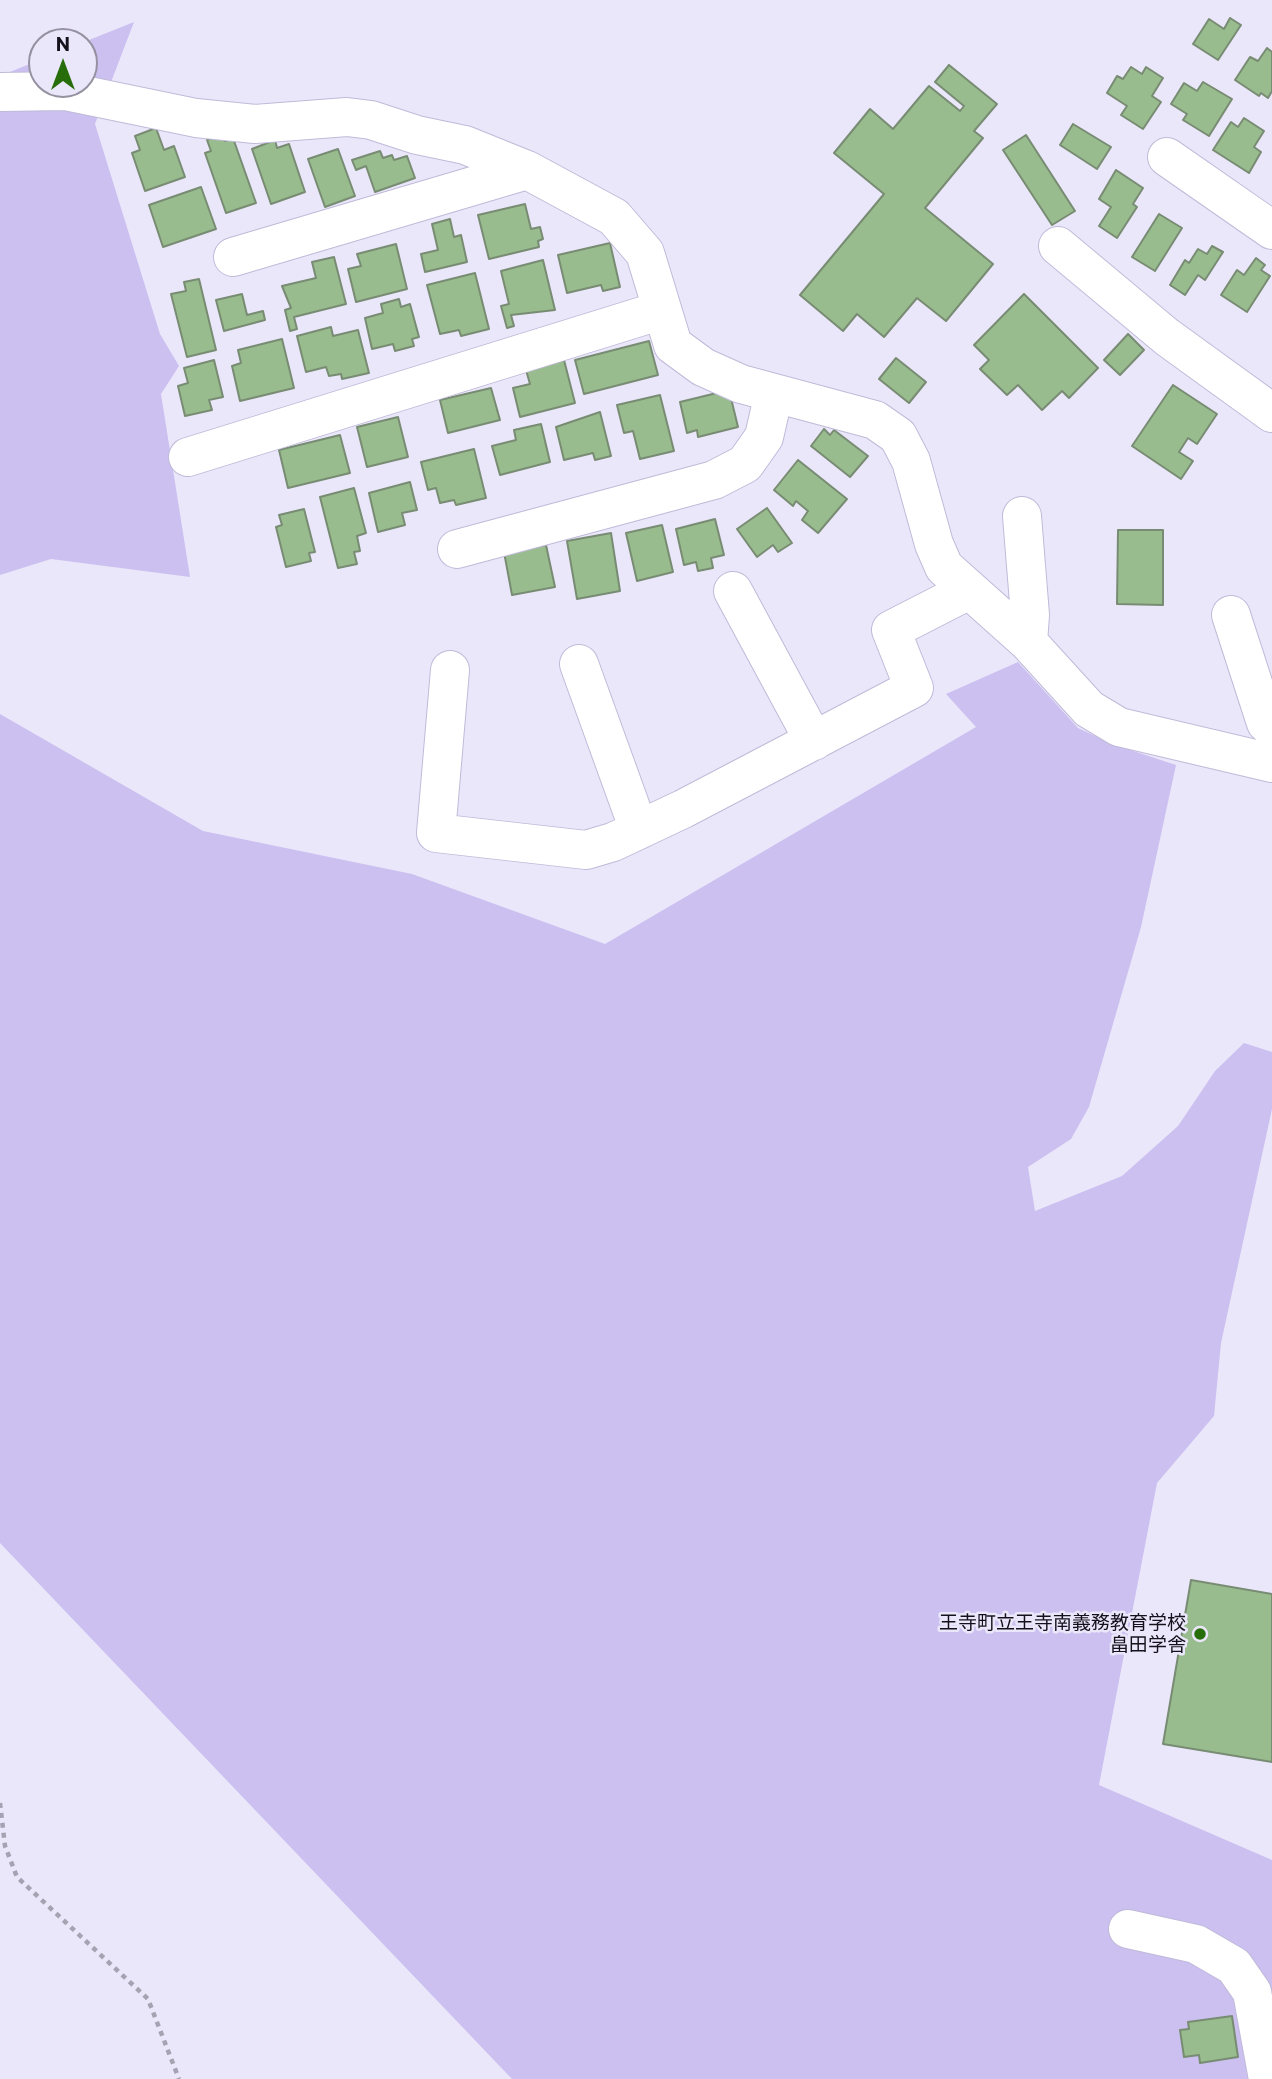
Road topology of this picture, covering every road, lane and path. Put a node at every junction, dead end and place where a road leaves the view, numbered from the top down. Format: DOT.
graph roads {
  1 [pos="0,92"];
  2 [pos="1167,157"];
  3 [pos="527,170"];
  4 [pos="1272,230"];
  5 [pos="1058,246"];
  6 [pos="233,257"];
  7 [pos="662,310"];
  8 [pos="774,393"];
  9 [pos="1272,413"];
  10 [pos="188,457"];
  11 [pos="1022,516"];
  12 [pos="457,549"];
  13 [pos="968,590"];
  14 [pos="733,591"];
  15 [pos="1231,615"];
  16 [pos="1028,642"];
  17 [pos="579,664"];
  18 [pos="450,670"];
  19 [pos="1272,728"];
  20 [pos="814,741"];
  21 [pos="1272,763"];
  22 [pos="639,830"];
  23 [pos="0,1803"];
  24 [pos="1128,1929"];
  25 [pos="180,2079"];
  26 [pos="1268,2079"];
  1 -- 3 [label="street"];
  2 -- 4 [label="street"];
  3 -- 6 [label="street"];
  3 -- 7 [label="street"];
  5 -- 9 [label="street"];
  7 -- 8 [label="street"];
  7 -- 10 [label="street"];
  8 -- 12 [label="street"];
  8 -- 13 [label="street"];
  11 -- 16 [label="street"];
  13 -- 16 [label="street"];
  13 -- 20 [label="street"];
  14 -- 20 [label="street"];
  15 -- 19 [label="street"];
  16 -- 21 [label="street"];
  17 -- 22 [label="street"];
  18 -- 22 [label="street"];
  20 -- 22 [label="street"];
  23 -- 25 [label="path"];
  24 -- 26 [label="street"];
}
